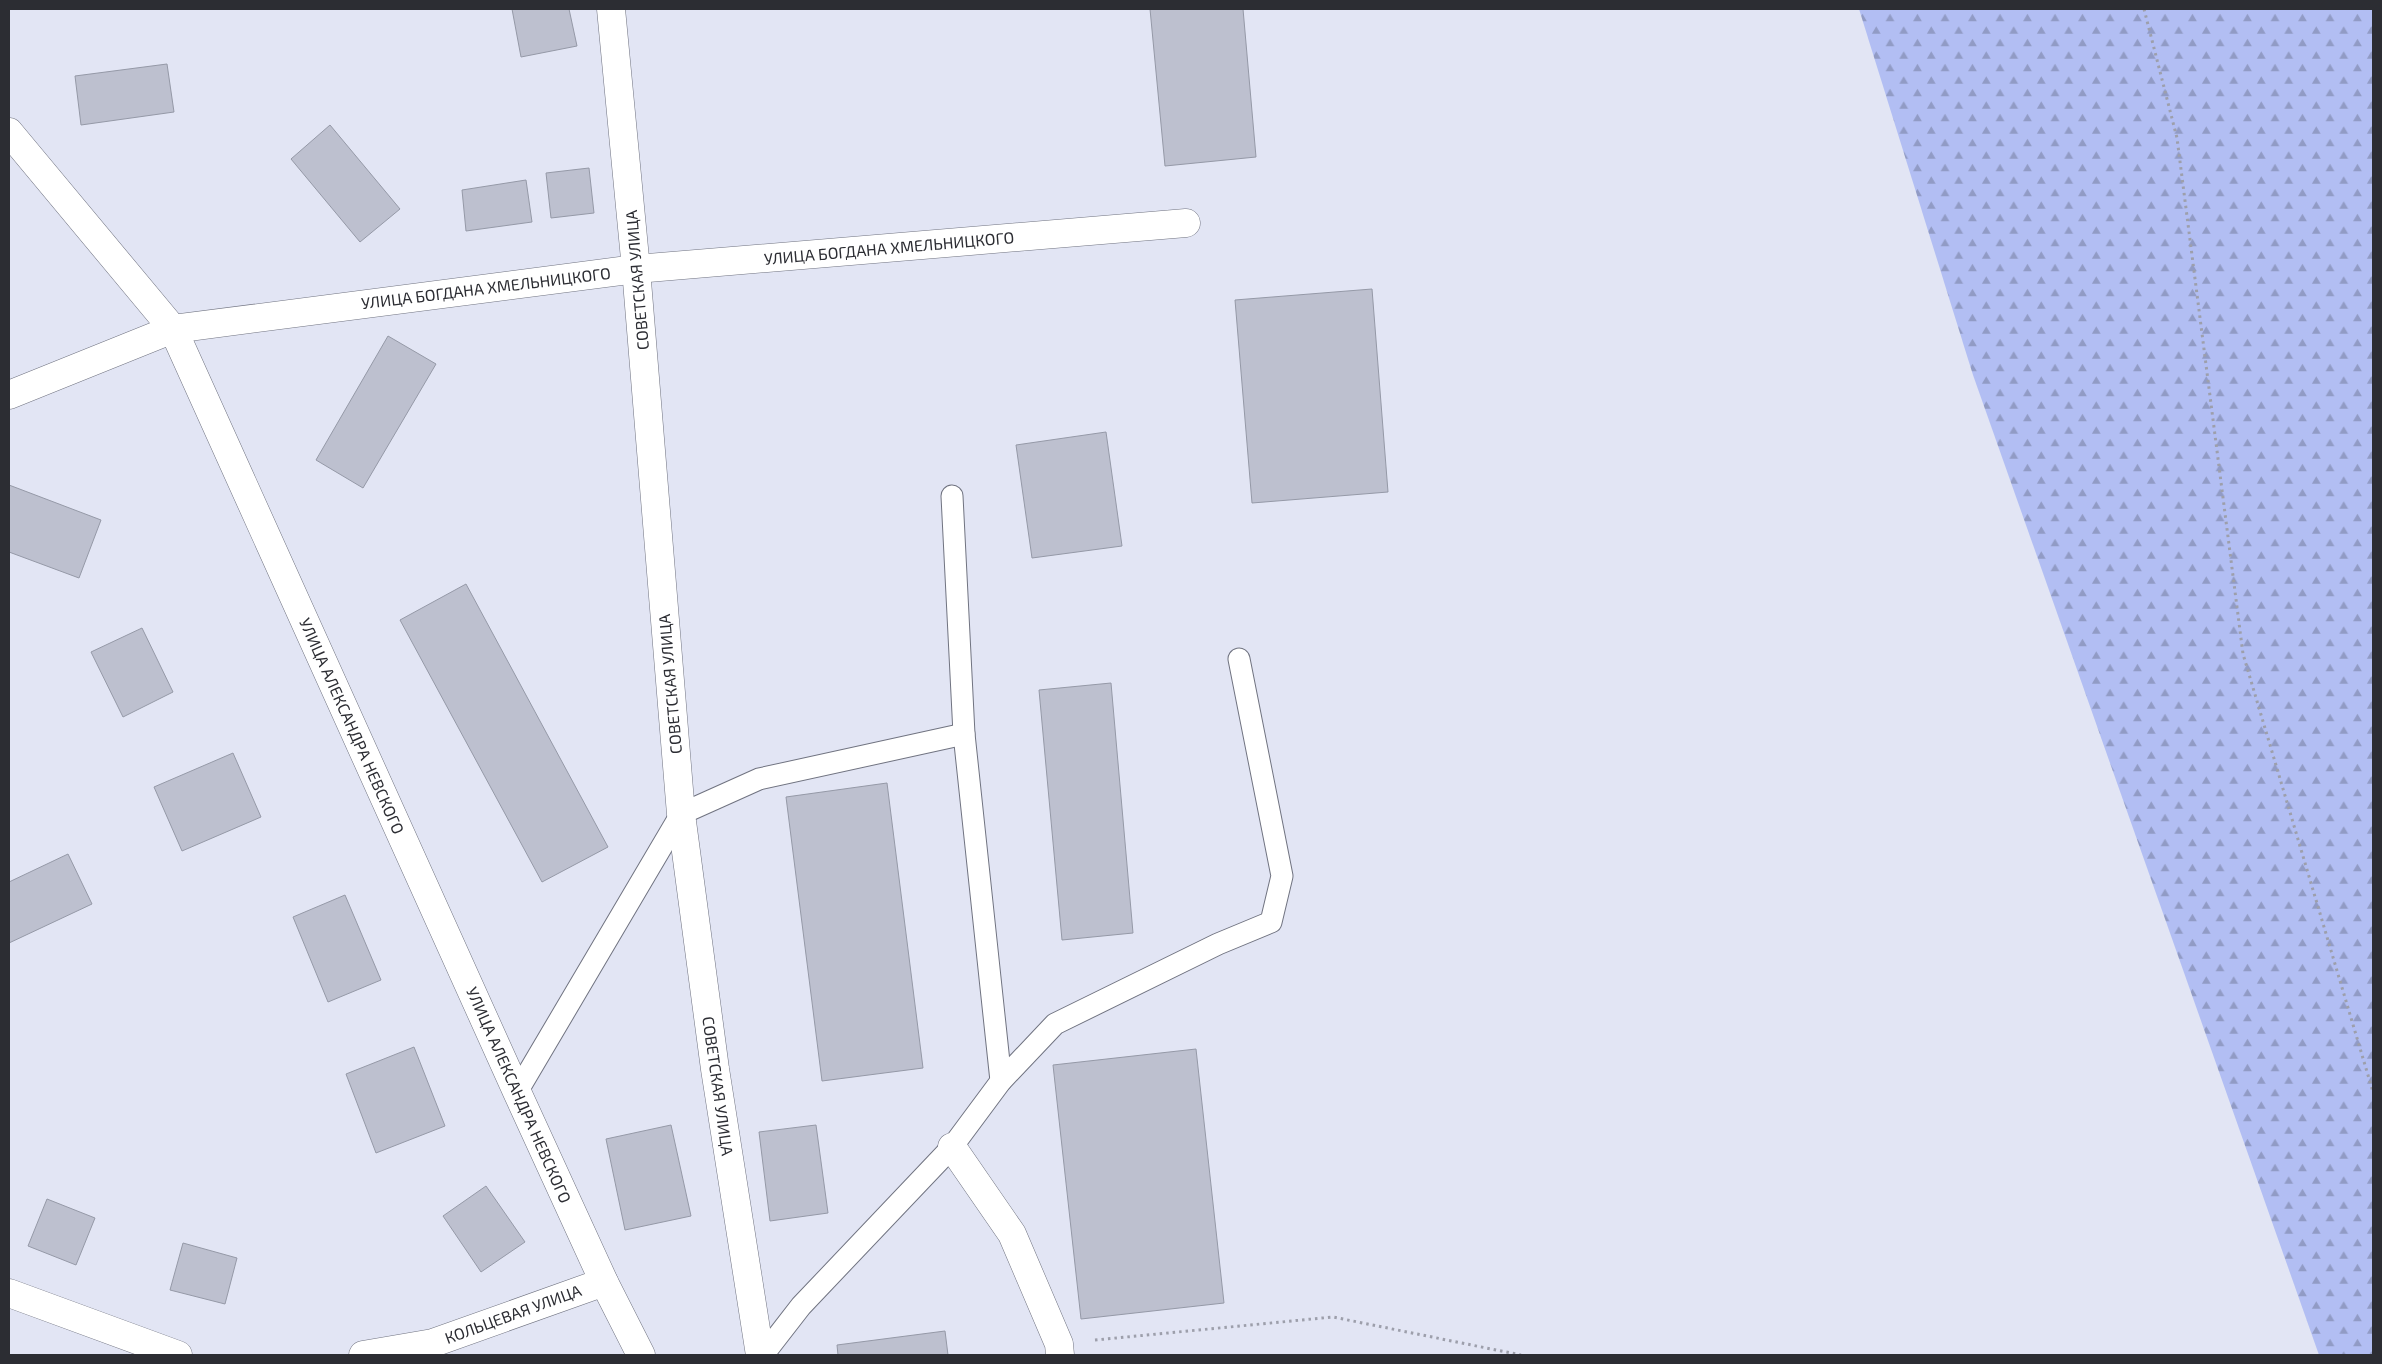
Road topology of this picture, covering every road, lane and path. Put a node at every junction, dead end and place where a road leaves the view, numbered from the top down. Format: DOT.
graph roads {
  1 [pos="611,9"];
  2 [pos="2144,9"];
  3 [pos="9,132"];
  4 [pos="1186,223"];
  5 [pos="636,269"];
  6 [pos="173,329"];
  7 [pos="9,396"];
  8 [pos="952,496"];
  9 [pos="1239,659"];
  10 [pos="964,734"];
  11 [pos="681,814"];
  12 [pos="1001,1080"];
  13 [pos="517,1092"];
  14 [pos="2373,1092"];
  15 [pos="952,1147"];
  16 [pos="604,1282"];
  17 [pos="9,1292"];
  18 [pos="1059,1349"];
  19 [pos="178,1355"];
  20 [pos="363,1355"];
  21 [pos="641,1355"];
  22 [pos="761,1355"];
  23 [pos="1522,1355"];
  1 -- 5 [label="street, СОВЕТСКАЯ УЛИЦА"];
  2 -- 14 [label="path"];
  3 -- 6 [label="street, УЛИЦА АЛЕКСАНДРА НЕВСКОГО"];
  4 -- 5 [label="street, УЛИЦА БОГДАНА ХМЕЛЬНИЦКОГО"];
  5 -- 6 [label="street, УЛИЦА БОГДАНА ХМЕЛЬНИЦКОГО"];
  5 -- 11 [label="street, СОВЕТСКАЯ УЛИЦА"];
  6 -- 7 [label="street, УЛИЦА БОГДАНА ХМЕЛЬНИЦКОГО"];
  6 -- 13 [label="street, УЛИЦА АЛЕКСАНДРА НЕВСКОГО"];
  8 -- 10 [label="lane"];
  9 -- 12 [label="lane"];
  10 -- 11 [label="lane"];
  10 -- 12 [label="lane"];
  11 -- 13 [label="lane"];
  11 -- 22 [label="street, СОВЕТСКАЯ УЛИЦА"];
  12 -- 15 [label="lane"];
  13 -- 16 [label="street, УЛИЦА АЛЕКСАНДРА НЕВСКОГО"];
  15 -- 18 [label="street"];
  15 -- 22 [label="lane"];
  16 -- 20 [label="street, КОЛЬЦЕВАЯ УЛИЦА"];
  16 -- 21 [label="street, УЛИЦА АЛЕКСАНДРА НЕВСКОГО"];
  17 -- 19 [label="street"];
  18 -- 23 [label="path"];
}
